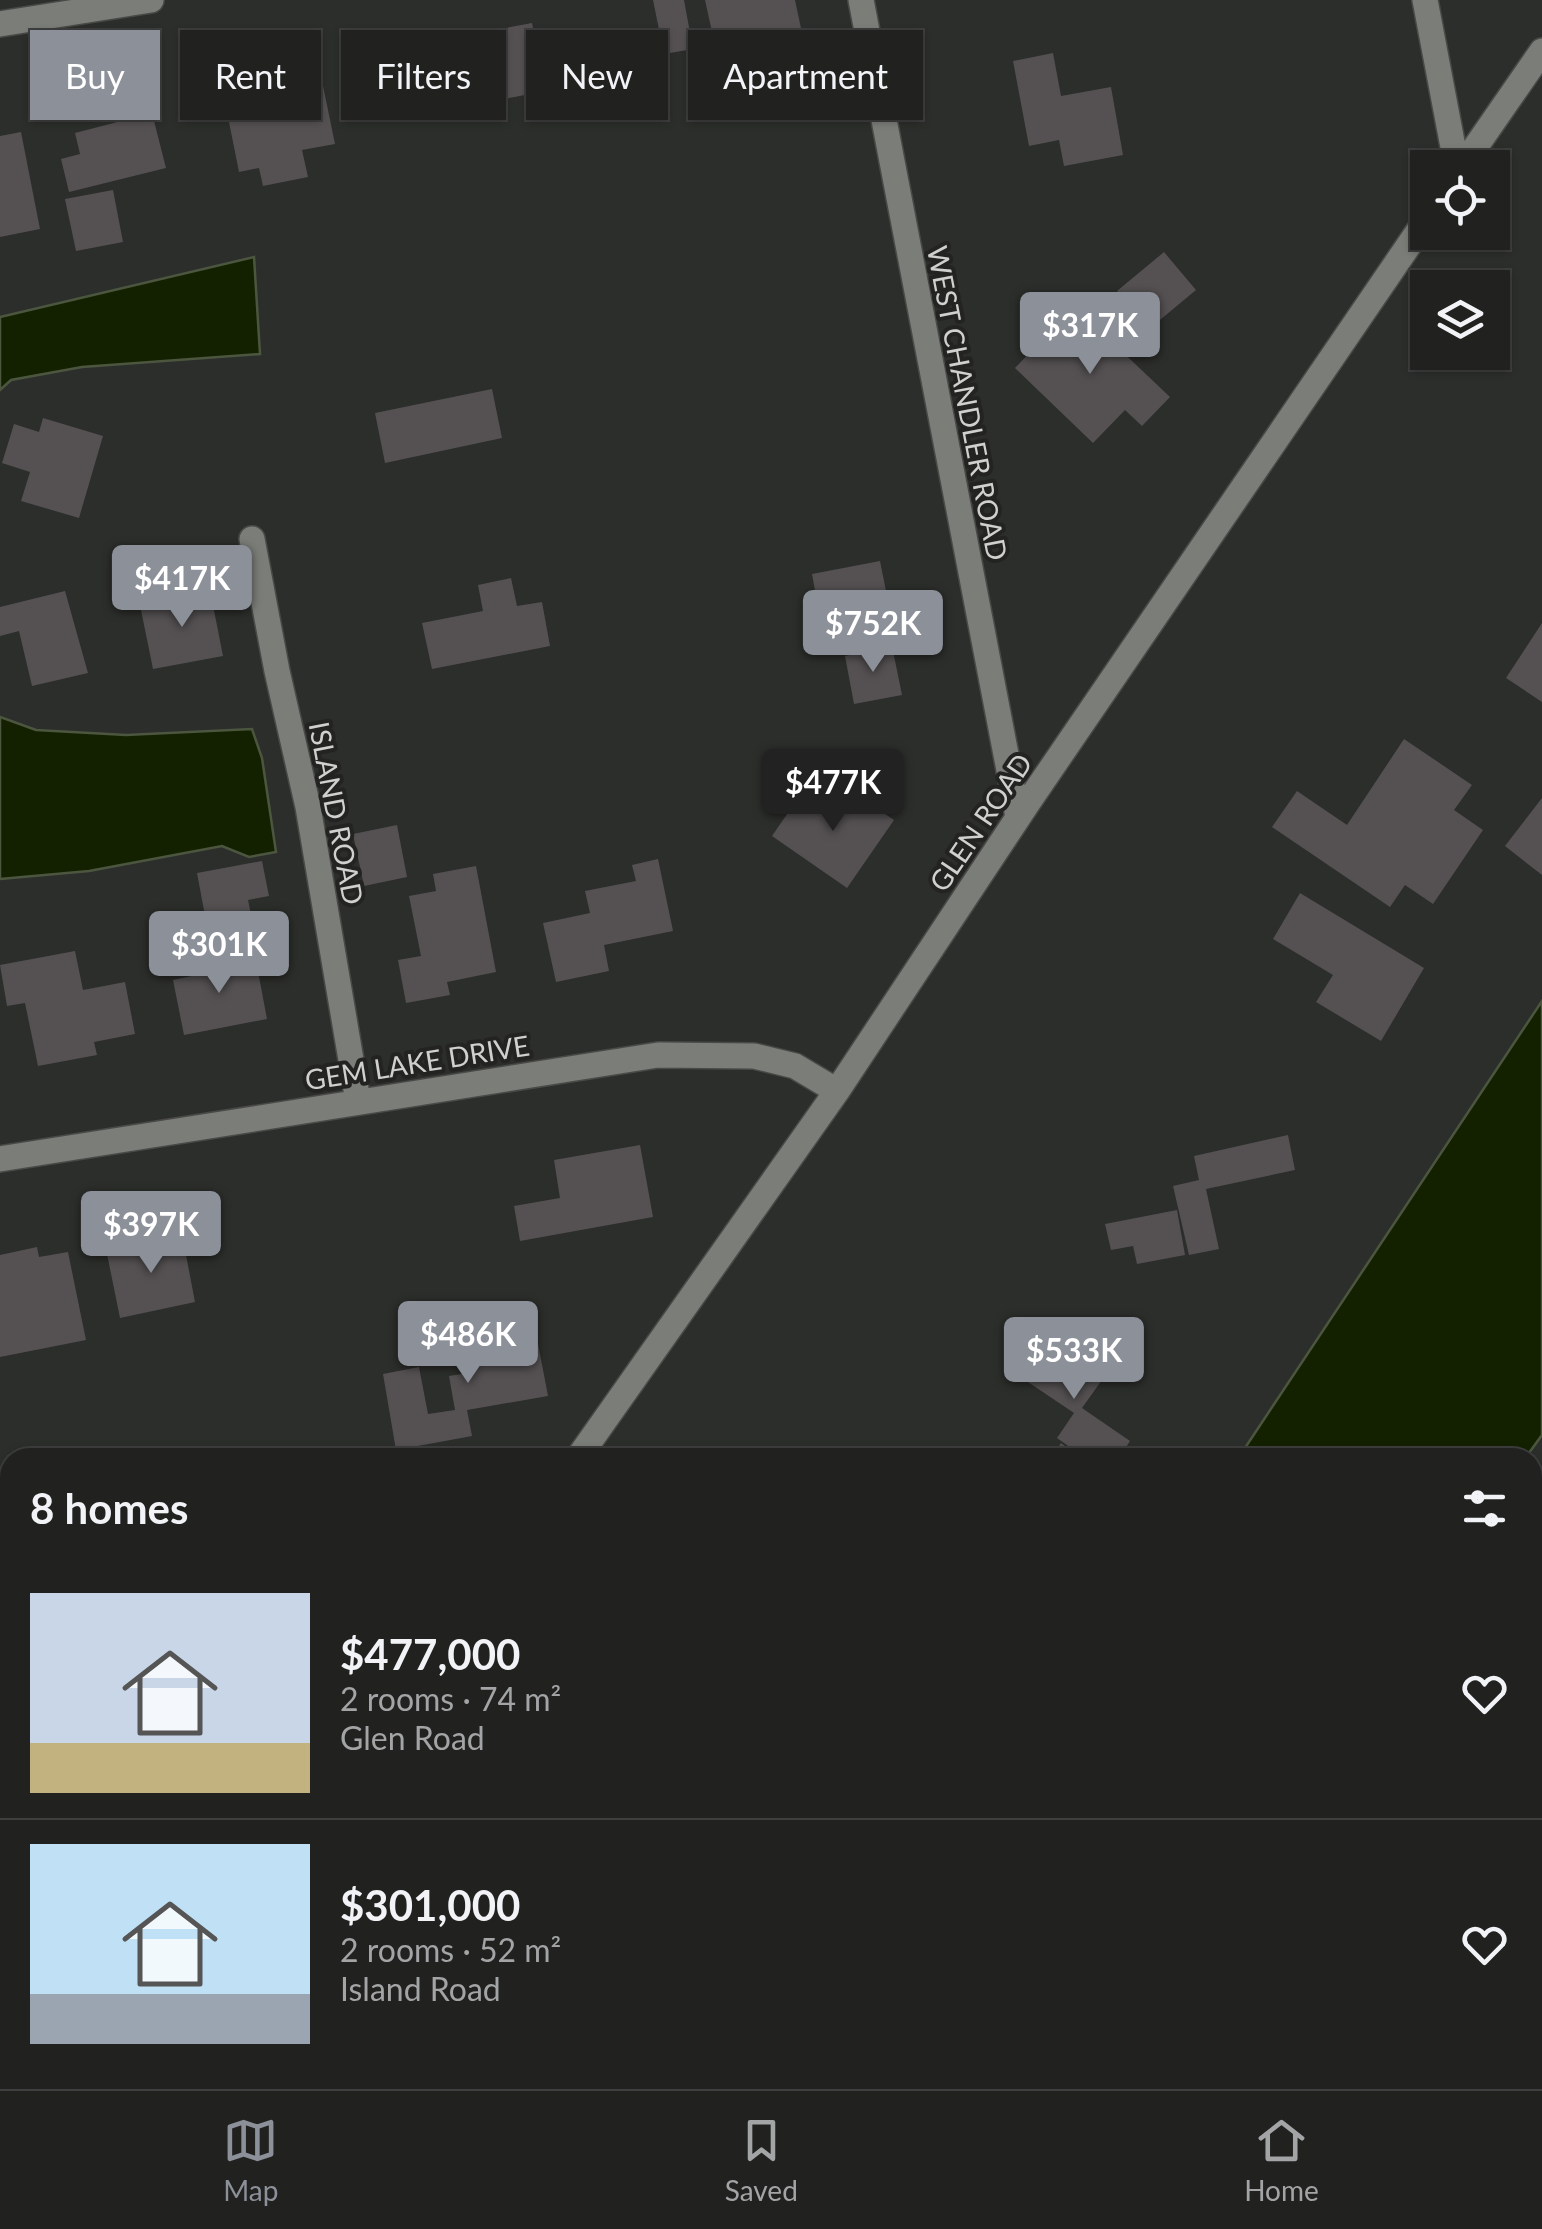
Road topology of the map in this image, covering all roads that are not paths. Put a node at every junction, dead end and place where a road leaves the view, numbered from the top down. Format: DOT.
graph roads {
  1 [pos="151,0"];
  2 [pos="862,0"];
  3 [pos="1425,0"];
  4 [pos="0,24"];
  5 [pos="1542,51"];
  6 [pos="1455,150"];
  7 [pos="1472,150"];
  8 [pos="1410,242"];
  9 [pos="252,538"];
  10 [pos="1018,817"];
  11 [pos="837,1091"];
  12 [pos="358,1101"];
  13 [pos="0,1160"];
  14 [pos="585,1448"];
  1 -- 4 [label="street"];
  2 -- 10 [label="street, WEST CHANDLER ROAD"];
  3 -- 6 [label="street"];
  5 -- 7 [label="street"];
  8 -- 10 [label="street, GLEN ROAD"];
  9 -- 12 [label="street, ISLAND ROAD"];
  10 -- 11 [label="street, GLEN ROAD"];
  11 -- 12 [label="street, GEM LAKE DRIVE"];
  11 -- 14 [label="street, GLEN ROAD"];
  12 -- 13 [label="street, GEM LAKE DRIVE"];
}
